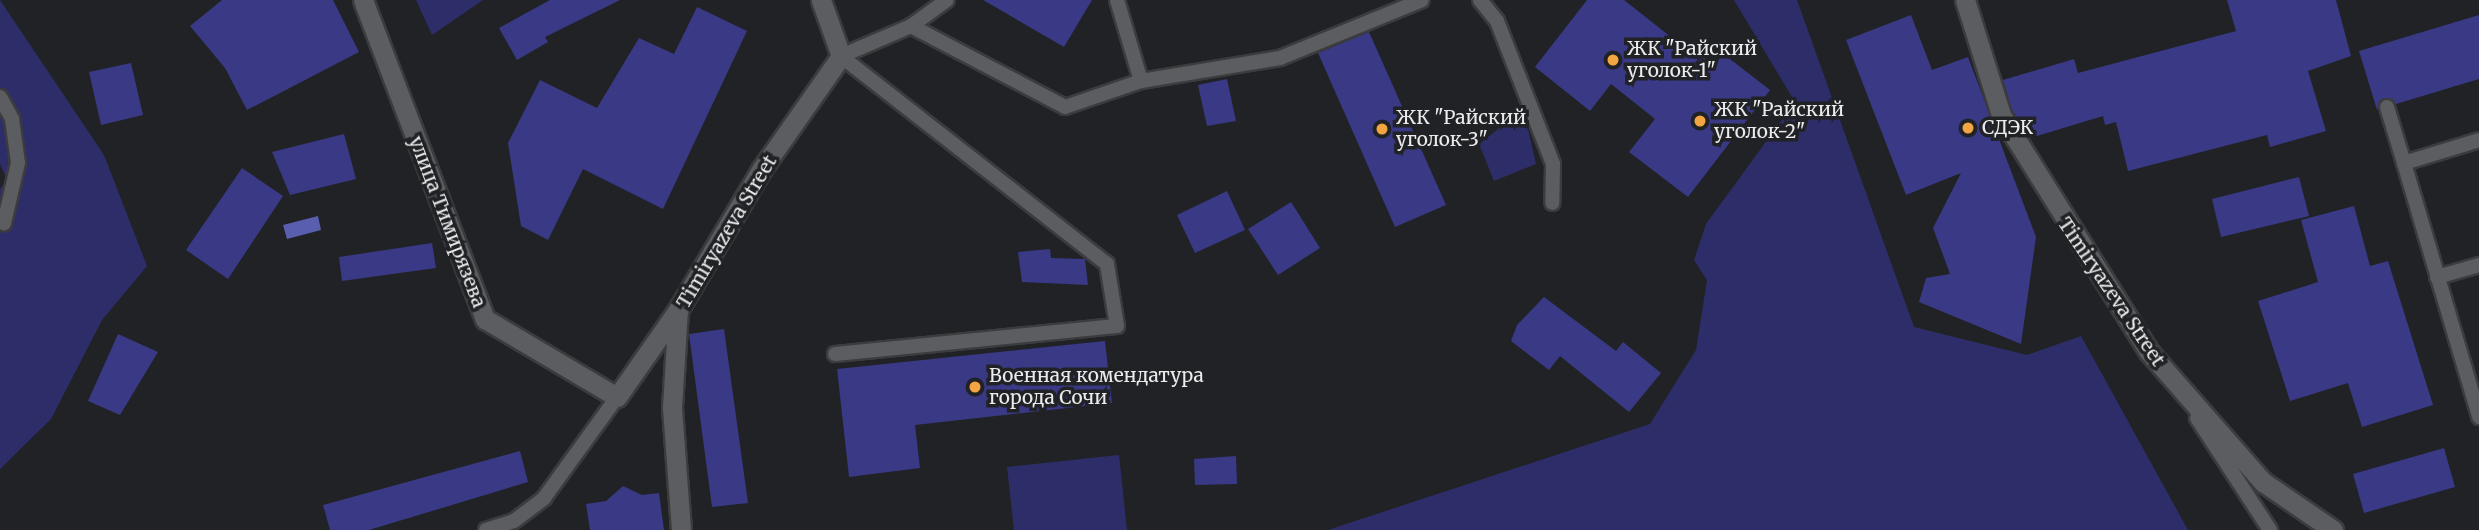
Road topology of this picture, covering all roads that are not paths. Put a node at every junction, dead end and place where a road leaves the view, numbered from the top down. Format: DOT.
graph roads {
  1 [pos="363,0"];
  2 [pos="821,0"];
  3 [pos="947,0"];
  4 [pos="1117,0"];
  5 [pos="1422,0"];
  6 [pos="1480,0"];
  7 [pos="1965,0"];
  8 [pos="911,26"];
  9 [pos="841,57"];
  10 [pos="1141,81"];
  11 [pos="0,97"];
  12 [pos="2387,107"];
  13 [pos="2479,140"];
  14 [pos="2404,163"];
  15 [pos="1552,203"];
  16 [pos="4,223"];
  17 [pos="2479,265"];
  18 [pos="2437,277"];
  19 [pos="678,310"];
  20 [pos="835,354"];
  21 [pos="2181,393"];
  22 [pos="617,397"];
  23 [pos="2479,417"];
  24 [pos="486,530"];
  25 [pos="681,530"];
  26 [pos="2270,530"];
  27 [pos="2333,530"];
  1 -- 22 [label="street, улица Тимирязева"];
  2 -- 9 [label="street"];
  3 -- 8 [label="lane"];
  4 -- 10 [label="lane"];
  5 -- 10 [label="lane"];
  6 -- 15 [label="lane"];
  7 -- 21 [label="street, Timiryazeva Street"];
  8 -- 9 [label="lane"];
  8 -- 10 [label="lane"];
  9 -- 19 [label="street, Timiryazeva Street"];
  9 -- 20 [label="lane"];
  11 -- 16 [label="lane"];
  12 -- 14 [label="lane"];
  13 -- 14 [label="lane"];
  14 -- 18 [label="lane"];
  17 -- 18 [label="lane"];
  18 -- 23 [label="lane"];
  19 -- 22 [label="street"];
  19 -- 25 [label="street, Timiryazeva Street"];
  21 -- 26 [label="lane"];
  21 -- 27 [label="street, Timiryazeva Street"];
  22 -- 24 [label="lane"];
}
